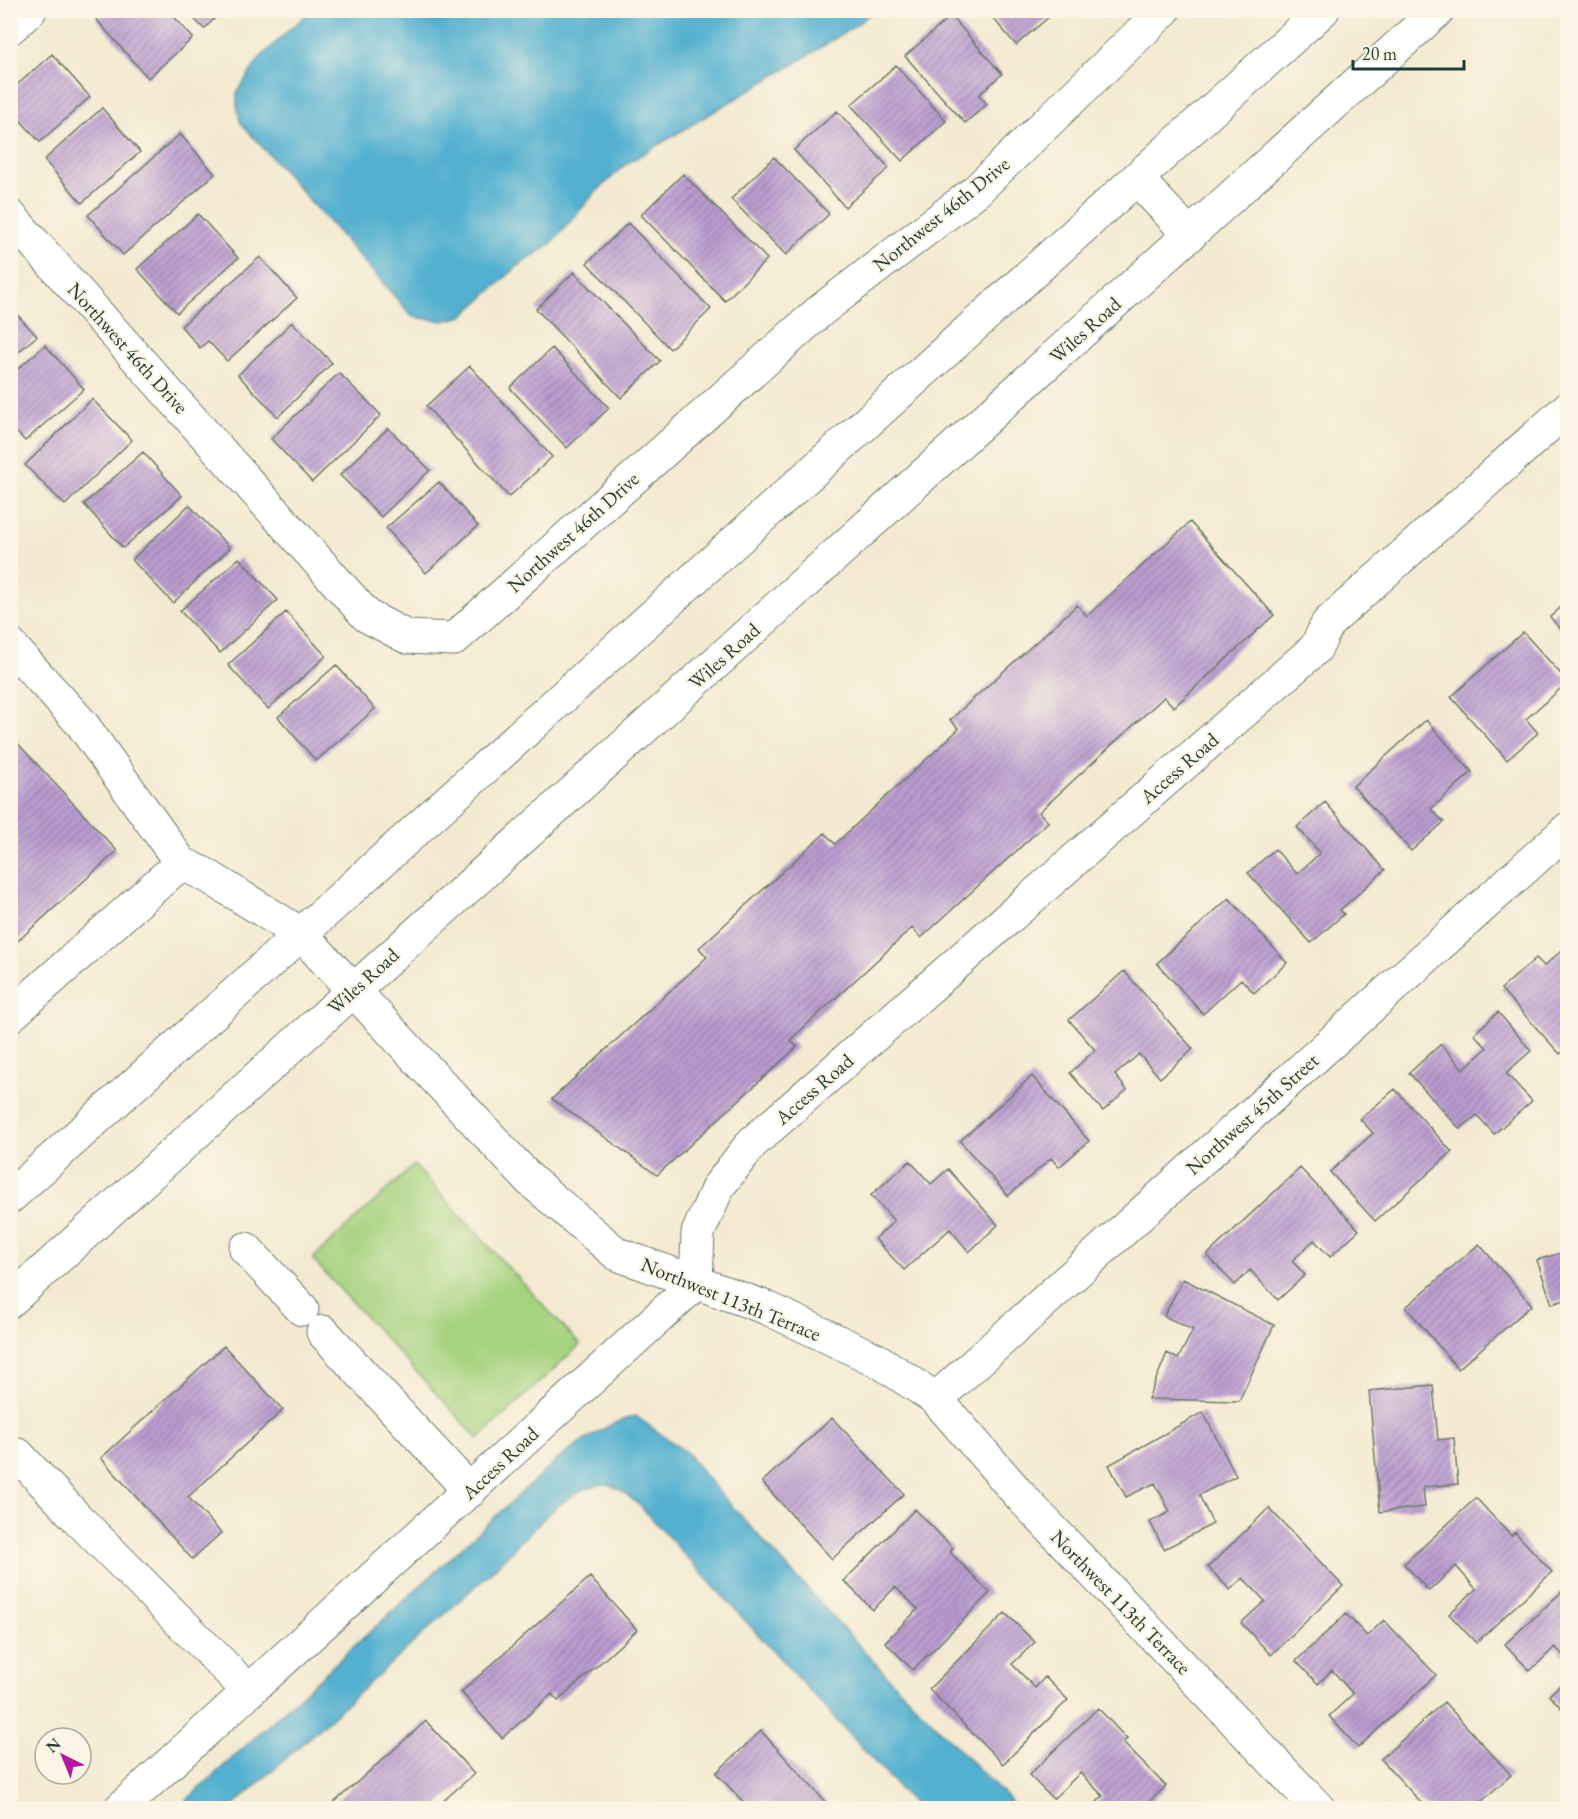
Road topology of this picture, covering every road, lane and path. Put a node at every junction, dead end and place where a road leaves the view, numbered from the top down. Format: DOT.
graph roads {
  1 [pos="30,10"];
  2 [pos="1164,10"];
  3 [pos="1323,10"];
  4 [pos="1438,10"];
  5 [pos="10,28"];
  6 [pos="1137,178"];
  7 [pos="10,216"];
  8 [pos="1190,235"];
  9 [pos="1568,408"];
  10 [pos="10,645"];
  11 [pos="1568,829"];
  12 [pos="180,863"];
  13 [pos="301,934"];
  14 [pos="354,990"];
  15 [pos="10,1016"];
  16 [pos="10,1197"];
  17 [pos="246,1248"];
  18 [pos="696,1283"];
  19 [pos="10,1301"];
  20 [pos="302,1309"];
  21 [pos="324,1332"];
  22 [pos="936,1399"];
  23 [pos="18,1455"];
  24 [pos="470,1491"];
  25 [pos="249,1692"];
  26 [pos="121,1809"];
  27 [pos="1318,1809"];
  1 -- 5 [label="street"];
  2 -- 7 [label="street, Northwest 46th Drive"];
  3 -- 6 [label="street"];
  4 -- 8 [label="street, Wiles Road"];
  6 -- 8 [label="street"];
  6 -- 13 [label="street"];
  8 -- 14 [label="street, Wiles Road"];
  9 -- 18 [label="street, Access Road"];
  10 -- 12 [label="street"];
  11 -- 22 [label="street, Northwest 45th Street"];
  12 -- 13 [label="street, Northwest 113th Terrace"];
  12 -- 15 [label="street"];
  13 -- 14 [label="street, Northwest 113th Terrace"];
  13 -- 16 [label="street"];
  14 -- 18 [label="street, Northwest 113th Terrace"];
  14 -- 19 [label="street, Wiles Road"];
  17 -- 20 [label="street"];
  18 -- 22 [label="street, Northwest 113th Terrace"];
  18 -- 24 [label="street, Access Road"];
  21 -- 24 [label="street"];
  22 -- 27 [label="street, Northwest 113th Terrace"];
  23 -- 25 [label="street"];
  24 -- 25 [label="street, Access Road"];
  25 -- 26 [label="street, Access Road"];
}
